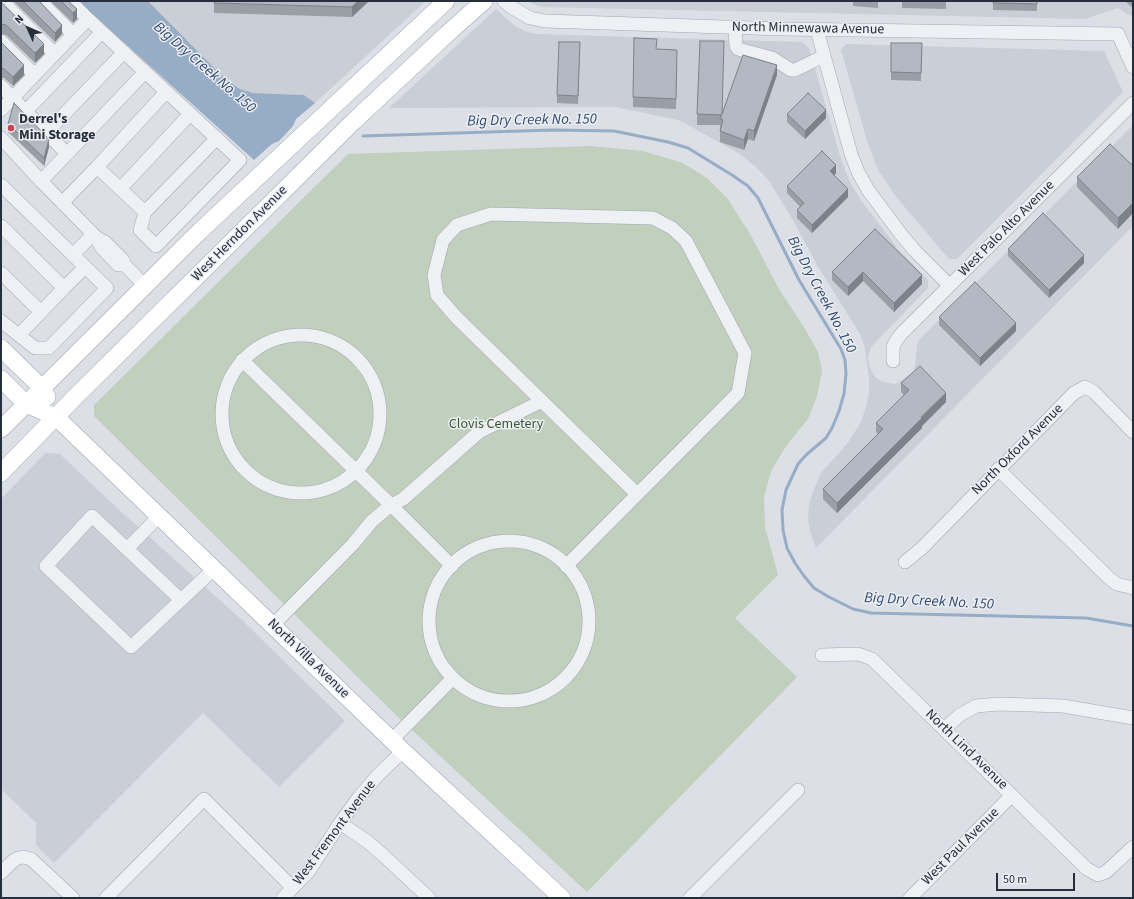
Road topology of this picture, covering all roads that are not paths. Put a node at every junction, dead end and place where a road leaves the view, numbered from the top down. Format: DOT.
graph roads {
  1 [pos="2,1"];
  2 [pos="40,1"];
  3 [pos="70,1"];
  4 [pos="446,1"];
  5 [pos="484,1"];
  6 [pos="504,1"];
  7 [pos="88,19"];
  8 [pos="735,27"];
  9 [pos="817,30"];
  10 [pos="102,32"];
  11 [pos="74,34"];
  12 [pos="1,41"];
  13 [pos="124,52"];
  14 [pos="55,54"];
  15 [pos="824,56"];
  16 [pos="1133,67"];
  17 [pos="145,72"];
  18 [pos="35,75"];
  19 [pos="1,86"];
  20 [pos="166,92"];
  21 [pos="13,98"];
  22 [pos="1133,103"];
  23 [pos="1,110"];
  24 [pos="26,111"];
  25 [pos="190,114"];
  26 [pos="46,133"];
  27 [pos="1,138"];
  28 [pos="216,138"];
  29 [pos="67,154"];
  30 [pos="97,167"];
  31 [pos="41,181"];
  32 [pos="1,185"];
  33 [pos="120,189"];
  34 [pos="62,203"];
  35 [pos="145,212"];
  36 [pos="1,226"];
  37 [pos="95,236"];
  38 [pos="73,255"];
  39 [pos="85,267"];
  40 [pos="1,273"];
  41 [pos="144,285"];
  42 [pos="949,285"];
  43 [pos="64,288"];
  44 [pos="41,312"];
  45 [pos="1,321"];
  46 [pos="19,335"];
  47 [pos="1,348"];
  48 [pos="242,360"];
  49 [pos="893,361"];
  50 [pos="1,379"];
  51 [pos="42,388"];
  52 [pos="542,401"];
  53 [pos="26,404"];
  54 [pos="56,417"];
  55 [pos="1,429"];
  56 [pos="1133,432"];
  57 [pos="998,469"];
  58 [pos="356,471"];
  59 [pos="1,473"];
  60 [pos="637,494"];
  61 [pos="391,505"];
  62 [pos="159,516"];
  63 [pos="127,549"];
  64 [pos="905,562"];
  65 [pos="452,566"];
  66 [pos="566,566"];
  67 [pos="214,569"];
  68 [pos="1133,588"];
  69 [pos="181,600"];
  70 [pos="273,625"];
  71 [pos="822,655"];
  72 [pos="453,678"];
  73 [pos="1133,718"];
  74 [pos="944,729"];
  75 [pos="398,746"];
  76 [pos="798,790"];
  77 [pos="1012,795"];
  78 [pos="340,823"];
  79 [pos="1131,852"];
  80 [pos="1,873"];
  81 [pos="293,888"];
  82 [pos="72,898"];
  83 [pos="106,898"];
  84 [pos="284,898"];
  85 [pos="429,898"];
  86 [pos="562,898"];
  87 [pos="690,898"];
  88 [pos="910,898"];
  1 -- 14 [label="street"];
  2 -- 11 [label="street"];
  3 -- 7 [label="street"];
  4 -- 41 [label="main road, West Herndon Avenue"];
  5 -- 54 [label="main road, West Herndon Avenue"];
  6 -- 8 [label="street, North Minnewawa Avenue"];
  7 -- 10 [label="street"];
  7 -- 11 [label="street"];
  8 -- 9 [label="street, North Minnewawa Avenue"];
  8 -- 15 [label="street"];
  9 -- 15 [label="street"];
  9 -- 16 [label="street, North Minnewawa Avenue"];
  10 -- 13 [label="street"];
  10 -- 24 [label="street"];
  11 -- 14 [label="street"];
  12 -- 18 [label="street"];
  13 -- 17 [label="street"];
  13 -- 26 [label="street"];
  14 -- 18 [label="street"];
  15 -- 42 [label="street"];
  17 -- 20 [label="street"];
  17 -- 29 [label="street"];
  18 -- 21 [label="street"];
  19 -- 21 [label="street"];
  20 -- 25 [label="street"];
  20 -- 30 [label="street"];
  21 -- 23 [label="street"];
  21 -- 24 [label="street"];
  22 -- 42 [label="street, West Palo Alto Avenue"];
  24 -- 26 [label="street"];
  25 -- 28 [label="street"];
  25 -- 33 [label="street"];
  26 -- 29 [label="street"];
  27 -- 31 [label="street"];
  28 -- 35 [label="street"];
  28 -- 35 [label="street"];
  29 -- 31 [label="street"];
  30 -- 33 [label="street"];
  30 -- 34 [label="street"];
  31 -- 34 [label="street"];
  32 -- 38 [label="street"];
  33 -- 35 [label="street"];
  34 -- 37 [label="street"];
  36 -- 43 [label="street"];
  37 -- 38 [label="street"];
  37 -- 41 [label="street"];
  38 -- 39 [label="street"];
  39 -- 43 [label="street"];
  39 -- 46 [label="street"];
  40 -- 44 [label="street"];
  41 -- 51 [label="main road, West Herndon Avenue"];
  42 -- 49 [label="street, West Palo Alto Avenue"];
  43 -- 44 [label="street"];
  44 -- 46 [label="street"];
  45 -- 46 [label="street"];
  47 -- 51 [label="main road, North Villa Avenue"];
  48 -- 58 [label="street"];
  48 -- 58 [label="street"];
  48 -- 58 [label="street"];
  50 -- 53 [label="main road, North Villa Avenue"];
  51 -- 53 [label="main road, West Herndon Avenue"];
  51 -- 54 [label="main road, North Villa Avenue"];
  52 -- 60 [label="street"];
  52 -- 60 [label="street"];
  52 -- 61 [label="street"];
  53 -- 54 [label="main road, North Villa Avenue"];
  53 -- 55 [label="main road, West Herndon Avenue"];
  54 -- 59 [label="main road, West Herndon Avenue"];
  54 -- 62 [label="main road, North Villa Avenue"];
  56 -- 57 [label="street, North Oxford Avenue"];
  57 -- 64 [label="street, North Oxford Avenue"];
  57 -- 68 [label="street"];
  58 -- 61 [label="street"];
  60 -- 66 [label="street"];
  61 -- 65 [label="street"];
  61 -- 70 [label="street"];
  62 -- 63 [label="street"];
  62 -- 67 [label="main road, North Villa Avenue"];
  63 -- 69 [label="street"];
  63 -- 69 [label="street"];
  65 -- 66 [label="street"];
  65 -- 72 [label="street"];
  66 -- 72 [label="street"];
  67 -- 69 [label="street"];
  67 -- 70 [label="main road, North Villa Avenue"];
  70 -- 75 [label="main road, North Villa Avenue"];
  71 -- 74 [label="street, North Lind Avenue"];
  72 -- 75 [label="street, West Fremont Avenue"];
  73 -- 74 [label="street"];
  74 -- 77 [label="street, North Lind Avenue"];
  75 -- 78 [label="street, West Fremont Avenue"];
  75 -- 86 [label="main road, North Villa Avenue"];
  76 -- 87 [label="street"];
  77 -- 79 [label="street, North Lind Avenue"];
  77 -- 88 [label="street, West Paul Avenue"];
  78 -- 81 [label="street, West Fremont Avenue"];
  78 -- 85 [label="street"];
  80 -- 82 [label="street"];
  81 -- 83 [label="street"];
  81 -- 84 [label="street, West Fremont Avenue"];
}
